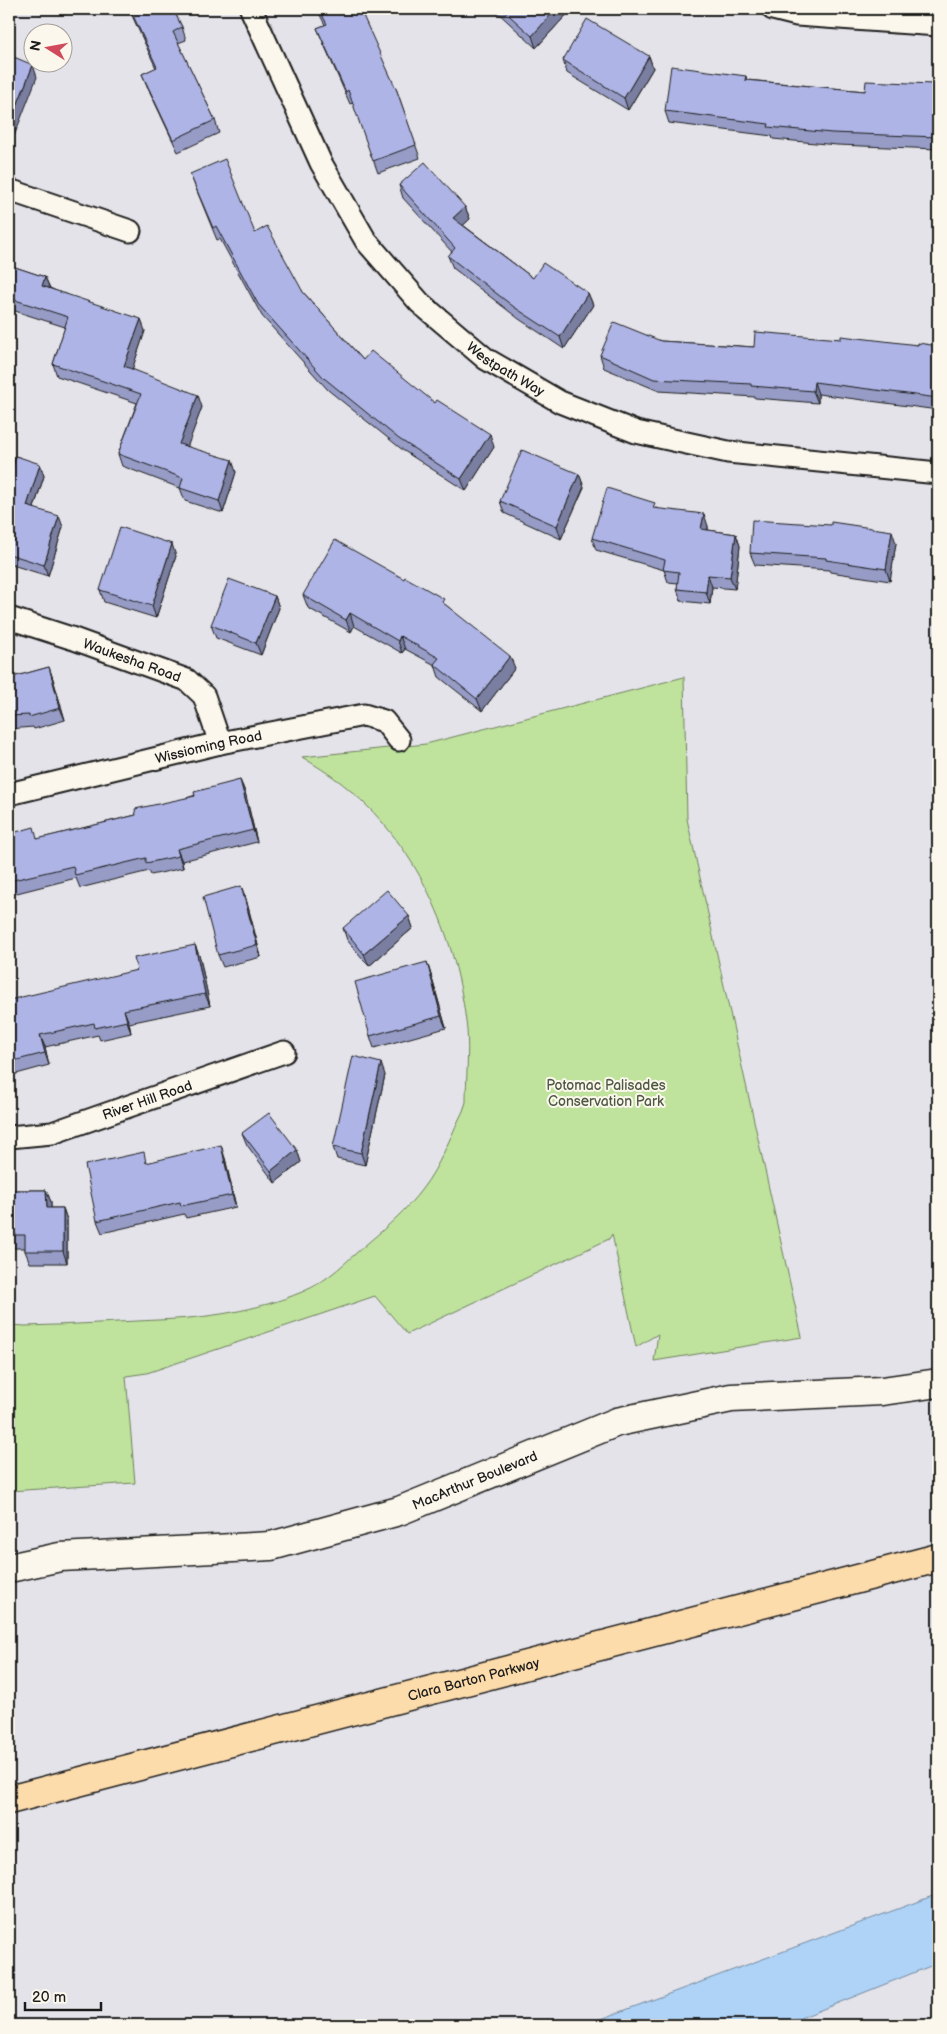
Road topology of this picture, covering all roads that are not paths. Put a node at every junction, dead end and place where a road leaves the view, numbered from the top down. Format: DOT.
graph roads {
  1 [pos="251,9"];
  2 [pos="773,9"];
  3 [pos="938,25"];
  4 [pos="9,190"];
  5 [pos="130,231"];
  6 [pos="938,473"];
  7 [pos="9,618"];
  8 [pos="399,740"];
  9 [pos="220,743"];
  10 [pos="9,794"];
  11 [pos="284,1052"];
  12 [pos="9,1137"];
  13 [pos="938,1383"];
  14 [pos="938,1558"];
  15 [pos="9,1568"];
  16 [pos="9,1800"];
  1 -- 6 [label="street, Westpath Way"];
  2 -- 3 [label="street"];
  4 -- 5 [label="street"];
  7 -- 9 [label="street, Waukesha Road"];
  8 -- 9 [label="street, Wissioming Road"];
  9 -- 10 [label="street, Wissioming Road"];
  11 -- 12 [label="street, River Hill Road"];
  13 -- 15 [label="main road, MacArthur Boulevard"];
  14 -- 16 [label="highway, Clara Barton Parkway"];
}
